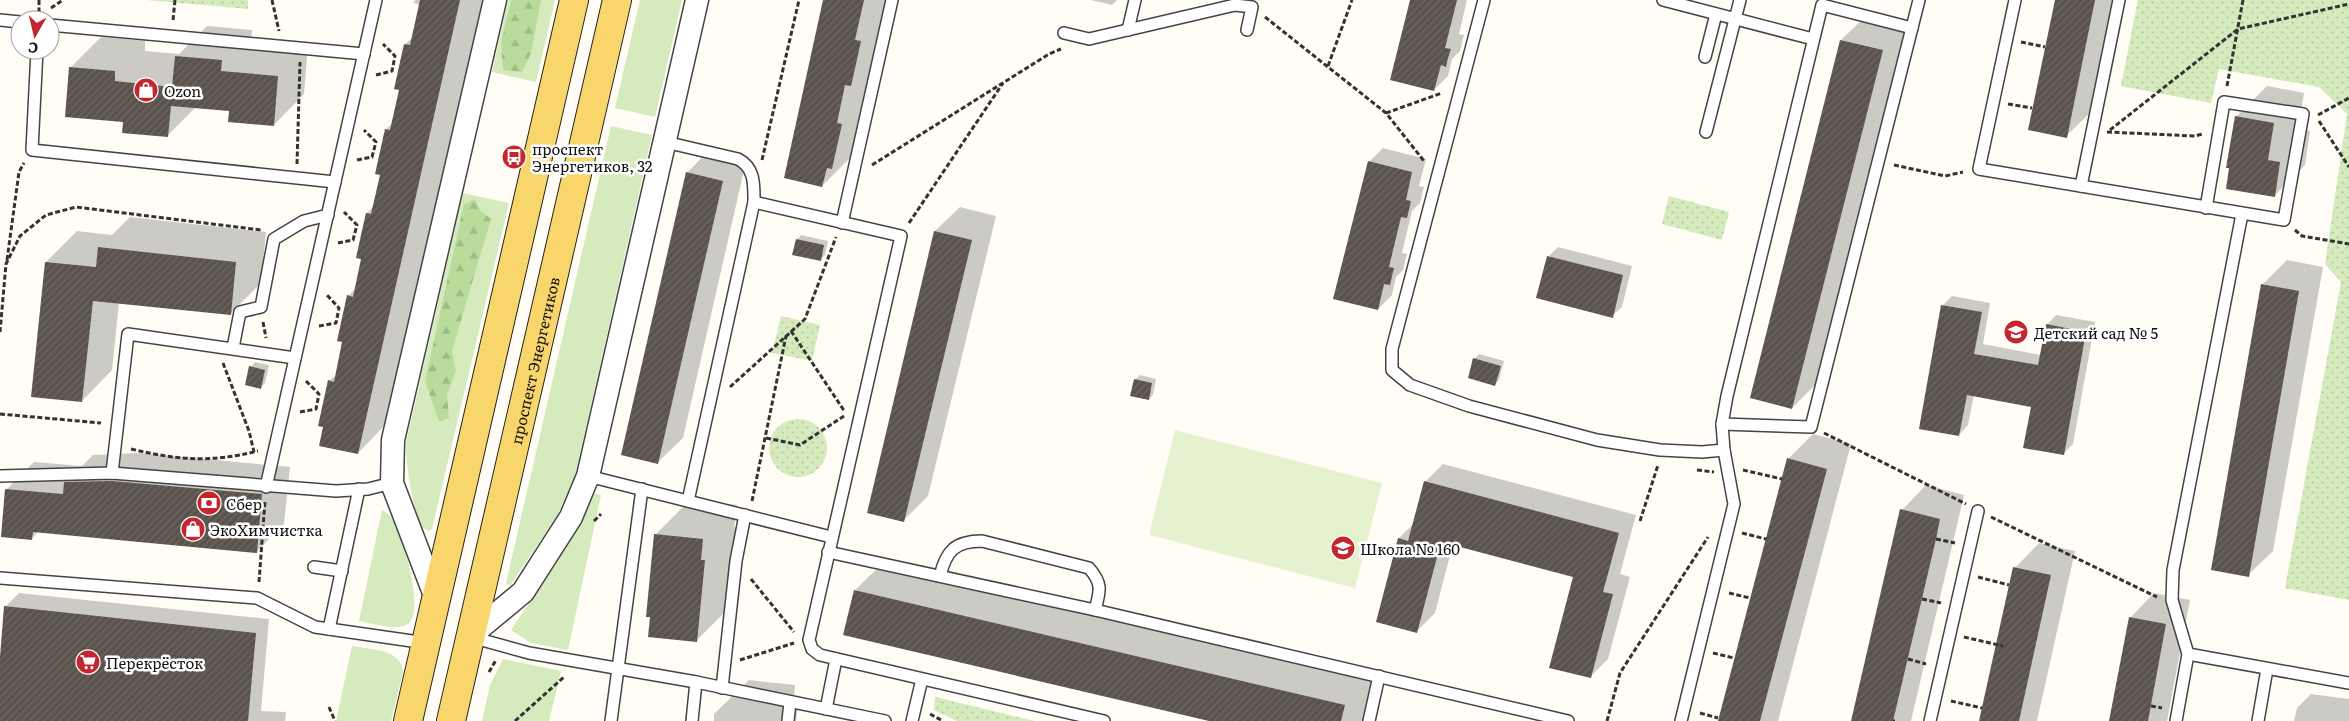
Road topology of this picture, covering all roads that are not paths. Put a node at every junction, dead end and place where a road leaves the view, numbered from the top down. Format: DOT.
graph roads {
  1 [pos="376,0"];
  2 [pos="495,0"];
  3 [pos="574,0"];
  4 [pos="618,0"];
  5 [pos="697,0"];
  6 [pos="892,0"];
  7 [pos="1135,0"];
  8 [pos="1484,0"];
  9 [pos="1663,0"];
  10 [pos="1740,0"];
  11 [pos="1920,0"];
  12 [pos="2015,0"];
  13 [pos="2119,0"];
  14 [pos="1716,14"];
  15 [pos="1735,20"];
  16 [pos="60,26"];
  17 [pos="1912,28"];
  18 [pos="1128,30"];
  19 [pos="1247,30"];
  20 [pos="1064,33"];
  21 [pos="1813,39"];
  22 [pos="364,54"];
  23 [pos="1704,57"];
  24 [pos="36,60"];
  25 [pos="1706,132"];
  26 [pos="664,142"];
  27 [pos="335,182"];
  28 [pos="2081,186"];
  29 [pos="754,202"];
  30 [pos="2206,208"];
  31 [pos="2242,214"];
  32 [pos="328,215"];
  33 [pos="842,222"];
  34 [pos="233,348"];
  35 [pos="294,363"];
  36 [pos="1722,424"];
  37 [pos="1724,450"];
  38 [pos="112,473"];
  39 [pos="0,476"];
  40 [pos="588,476"];
  41 [pos="392,483"];
  42 [pos="266,486"];
  43 [pos="642,489"];
  44 [pos="359,490"];
  45 [pos="688,501"];
  46 [pos="1978,510"];
  47 [pos="745,515"];
  48 [pos="831,537"];
  49 [pos="828,552"];
  50 [pos="314,567"];
  51 [pos="342,570"];
  52 [pos="940,576"];
  53 [pos="0,578"];
  54 [pos="436,598"];
  55 [pos="1096,610"];
  56 [pos="329,629"];
  57 [pos="470,636"];
  58 [pos="426,643"];
  59 [pos="2188,654"];
  60 [pos="836,659"];
  61 [pos="617,669"];
  62 [pos="2267,669"];
  63 [pos="1379,676"];
  64 [pos="922,679"];
  65 [pos="696,682"];
  66 [pos="2349,683"];
  67 [pos="722,688"];
  68 [pos="790,702"];
  69 [pos="826,709"];
  70 [pos="850,718"];
  71 [pos="408,721"];
  72 [pos="451,721"];
  73 [pos="611,721"];
  74 [pos="692,721"];
  75 [pos="788,721"];
  76 [pos="885,721"];
  77 [pos="912,721"];
  78 [pos="1104,721"];
  79 [pos="1369,721"];
  80 [pos="1568,721"];
  81 [pos="1681,721"];
  82 [pos="1930,721"];
  83 [pos="2176,721"];
  84 [pos="2258,721"];
  1 -- 22 [label="lane"];
  2 -- 41 [label="street"];
  3 -- 54 [label="main road"];
  4 -- 57 [label="main road, проспект Энергетиков"];
  5 -- 26 [label="street"];
  6 -- 33 [label="lane"];
  7 -- 18 [label="lane"];
  8 -- 37 [label="lane"];
  9 -- 14 [label="lane"];
  10 -- 15 [label="lane"];
  11 -- 17 [label="lane"];
  12 -- 28 [label="lane"];
  13 -- 28 [label="lane"];
  14 -- 15 [label="lane"];
  14 -- 23 [label="lane"];
  15 -- 21 [label="lane"];
  15 -- 25 [label="lane"];
  16 -- 22 [label="lane"];
  17 -- 21 [label="lane"];
  17 -- 36 [label="lane"];
  18 -- 19 [label="lane"];
  18 -- 20 [label="lane"];
  21 -- 36 [label="lane"];
  22 -- 27 [label="lane"];
  24 -- 27 [label="lane"];
  26 -- 29 [label="lane"];
  26 -- 40 [label="street"];
  27 -- 32 [label="lane"];
  28 -- 30 [label="lane"];
  29 -- 33 [label="lane"];
  29 -- 45 [label="lane"];
  30 -- 31 [label="lane"];
  30 -- 31 [label="lane"];
  31 -- 59 [label="lane"];
  32 -- 34 [label="lane"];
  32 -- 35 [label="lane"];
  33 -- 48 [label="lane"];
  34 -- 35 [label="lane"];
  34 -- 38 [label="lane"];
  35 -- 42 [label="lane"];
  36 -- 37 [label="lane"];
  37 -- 81 [label="lane"];
  38 -- 39 [label="lane"];
  38 -- 42 [label="lane"];
  40 -- 43 [label="lane"];
  40 -- 57 [label="street"];
  41 -- 44 [label="lane"];
  41 -- 54 [label="street"];
  42 -- 44 [label="lane"];
  43 -- 45 [label="lane"];
  43 -- 61 [label="lane"];
  44 -- 51 [label="lane"];
  45 -- 47 [label="lane"];
  46 -- 82 [label="lane"];
  47 -- 48 [label="lane"];
  47 -- 67 [label="lane"];
  48 -- 49 [label="lane"];
  49 -- 52 [label="lane"];
  49 -- 60 [label="lane"];
  50 -- 51 [label="lane"];
  51 -- 56 [label="lane"];
  52 -- 55 [label="lane"];
  52 -- 55 [label="lane"];
  53 -- 56 [label="lane"];
  54 -- 58 [label="main road"];
  55 -- 63 [label="lane"];
  56 -- 58 [label="lane"];
  57 -- 61 [label="lane"];
  57 -- 72 [label="main road, проспект Энергетиков"];
  58 -- 71 [label="main road"];
  59 -- 62 [label="lane"];
  59 -- 83 [label="lane"];
  60 -- 64 [label="lane"];
  60 -- 69 [label="lane"];
  61 -- 65 [label="lane"];
  61 -- 73 [label="lane"];
  62 -- 66 [label="lane"];
  62 -- 84 [label="lane"];
  63 -- 79 [label="lane"];
  63 -- 80 [label="lane"];
  64 -- 77 [label="lane"];
  64 -- 78 [label="lane"];
  65 -- 67 [label="lane"];
  65 -- 74 [label="lane"];
  67 -- 68 [label="lane"];
  68 -- 69 [label="lane"];
  68 -- 75 [label="lane"];
  69 -- 70 [label="lane"];
  70 -- 76 [label="lane"];
}
